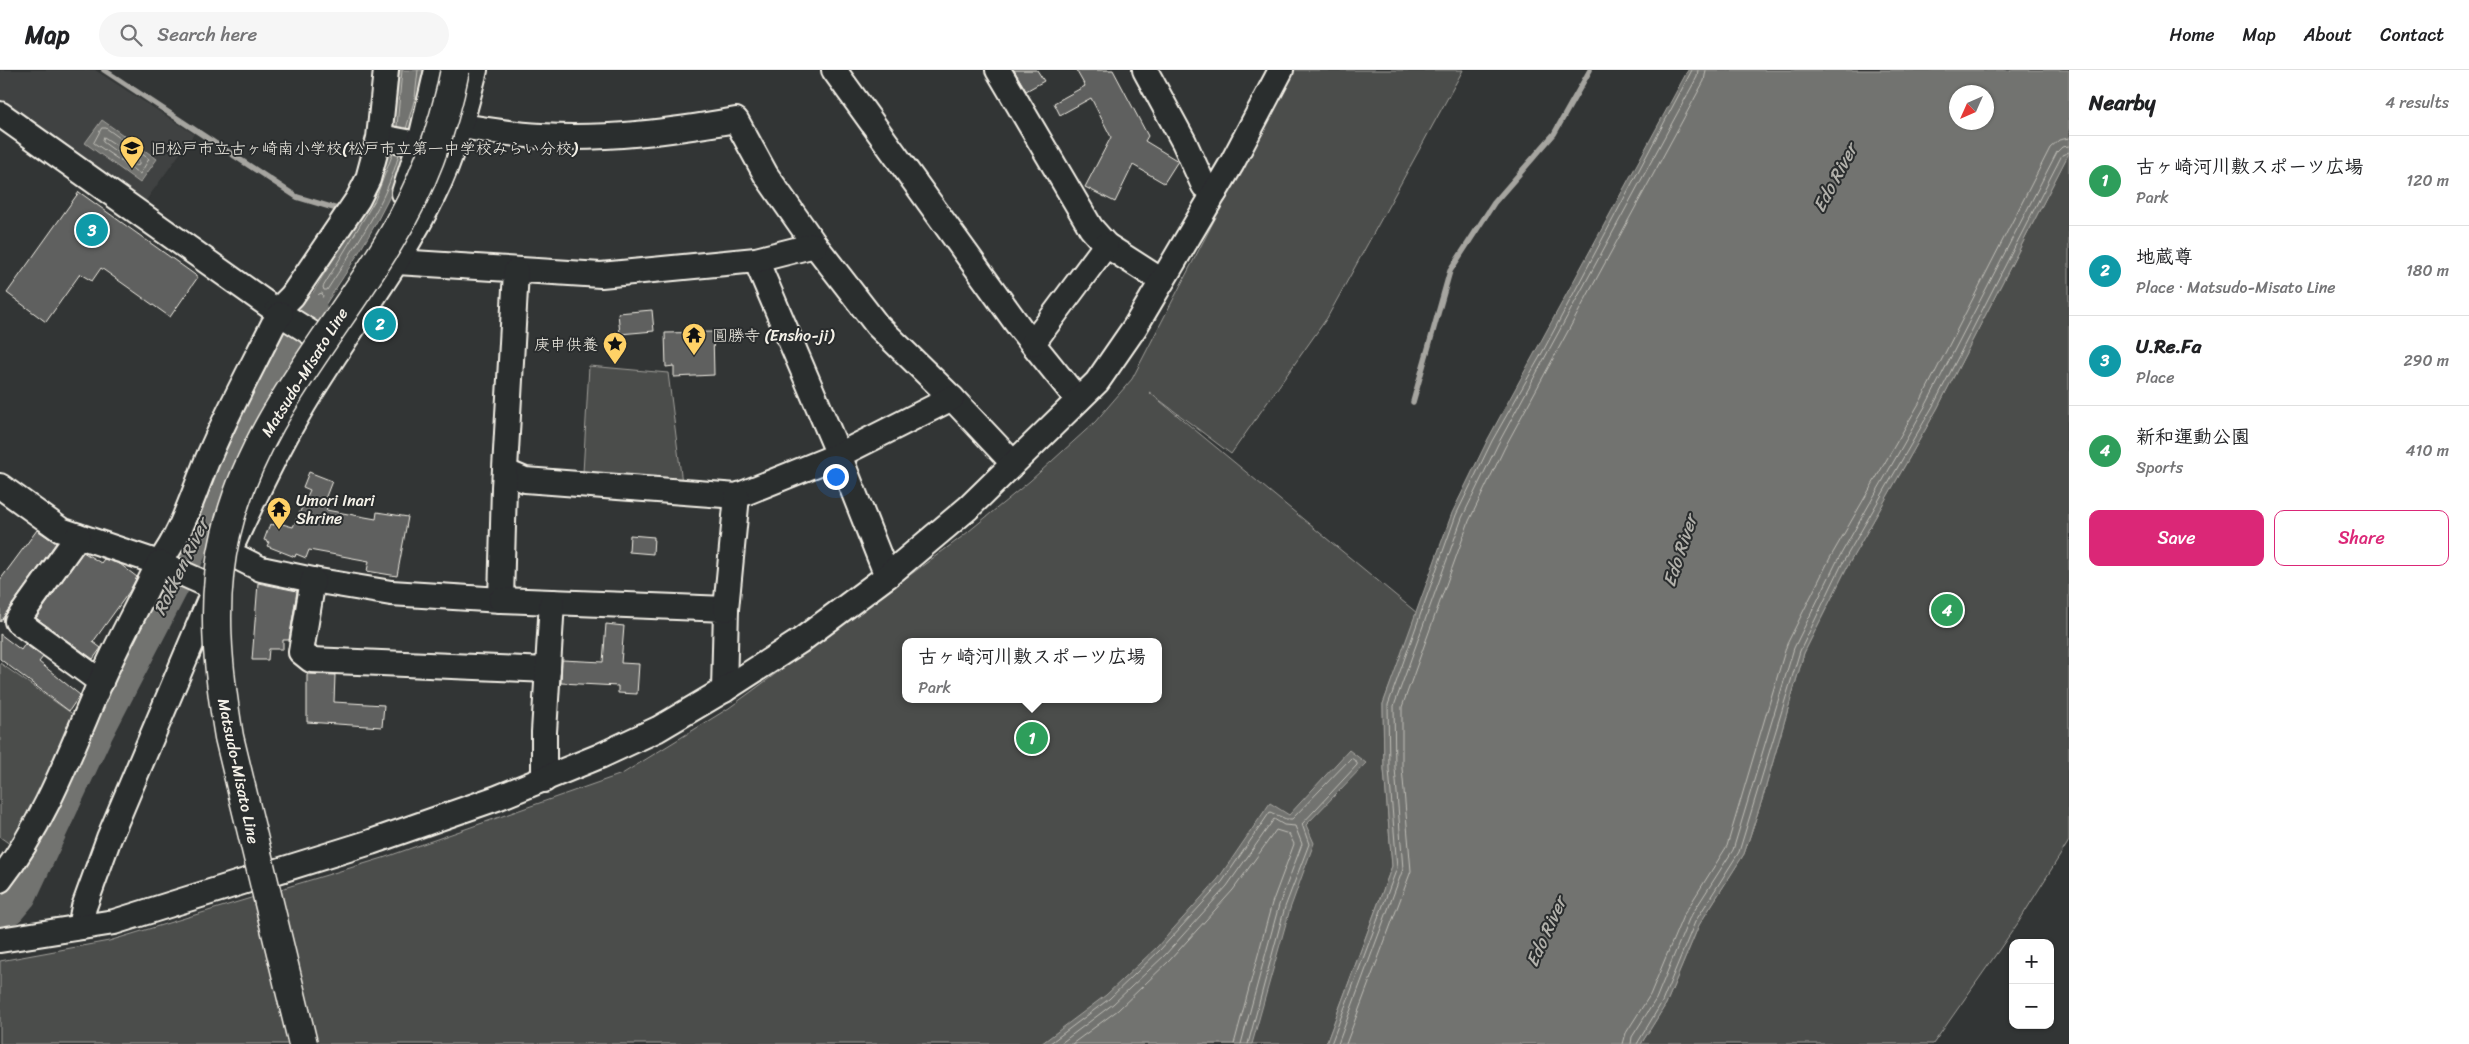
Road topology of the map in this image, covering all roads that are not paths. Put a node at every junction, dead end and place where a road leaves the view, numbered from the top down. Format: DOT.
graph roads {
  1 [pos="386,70"];
  2 [pos="437,70"];
  3 [pos="455,70"];
  4 [pos="475,70"];
  5 [pos="834,70"];
  6 [pos="998,70"];
  7 [pos="1145,70"];
  8 [pos="1281,70"];
  9 [pos="4,125"];
  10 [pos="461,126"];
  11 [pos="380,137"];
  12 [pos="420,143"];
  13 [pos="451,151"];
  14 [pos="1215,192"];
  15 [pos="815,244"];
  16 [pos="1106,245"];
  17 [pos="400,255"];
  18 [pos="756,260"];
  19 [pos="516,271"];
  20 [pos="1162,281"];
  21 [pos="279,313"];
  22 [pos="1033,343"];
  23 [pos="328,344"];
  24 [pos="952,398"];
  25 [pos="1078,400"];
  26 [pos="839,455"];
  27 [pos="1013,463"];
  28 [pos="506,472"];
  29 [pos="0,486"];
  30 [pos="737,496"];
  31 [pos="78,536"];
  32 [pos="229,553"];
  33 [pos="162,563"];
  34 [pos="887,576"];
  35 [pos="313,580"];
  36 [pos="209,585"];
  37 [pos="501,600"];
  38 [pos="552,602"];
  39 [pos="726,609"];
  40 [pos="548,670"];
  41 [pos="101,682"];
  42 [pos="724,690"];
  43 [pos="544,780"];
  44 [pos="7,856"];
  45 [pos="0,880"];
  46 [pos="80,927"];
  47 [pos="0,940"];
  48 [pos="303,1044"];
  1 -- 11 [label="street"];
  2 -- 12 [label="street"];
  3 -- 48 [label="main road, Matsudo-Misato Line, bridge"];
  4 -- 10 [label="street"];
  5 -- 22 [label="street"];
  6 -- 16 [label="street"];
  7 -- 14 [label="street"];
  8 -- 14 [label="street"];
  9 -- 21 [label="street"];
  10 -- 13 [label="street"];
  10 -- 15 [label="street"];
  11 -- 12 [label="street"];
  11 -- 21 [label="street"];
  12 -- 13 [label="street"];
  12 -- 17 [label="street"];
  13 -- 17 [label="street"];
  14 -- 20 [label="street"];
  15 -- 18 [label="street"];
  15 -- 24 [label="street"];
  16 -- 20 [label="street"];
  16 -- 22 [label="street"];
  17 -- 19 [label="street"];
  17 -- 23 [label="street"];
  18 -- 19 [label="street"];
  18 -- 26 [label="street"];
  19 -- 28 [label="street"];
  20 -- 25 [label="street"];
  21 -- 23 [label="street"];
  21 -- 33 [label="street"];
  22 -- 25 [label="street"];
  23 -- 32 [label="street"];
  24 -- 26 [label="street"];
  24 -- 27 [label="street"];
  25 -- 27 [label="street"];
  26 -- 30 [label="street"];
  26 -- 34 [label="street"];
  27 -- 34 [label="street"];
  28 -- 30 [label="street"];
  28 -- 37 [label="street"];
  29 -- 31 [label="street"];
  30 -- 39 [label="street"];
  31 -- 33 [label="street"];
  31 -- 41 [label="street"];
  32 -- 35 [label="street"];
  32 -- 36 [label="street"];
  33 -- 36 [label="street"];
  33 -- 41 [label="street"];
  34 -- 42 [label="street"];
  35 -- 37 [label="street"];
  35 -- 40 [label="street"];
  36 -- 46 [label="street"];
  37 -- 38 [label="street"];
  38 -- 39 [label="street"];
  38 -- 40 [label="street"];
  39 -- 42 [label="street"];
  40 -- 43 [label="street"];
  41 -- 44 [label="street"];
  42 -- 43 [label="street"];
  43 -- 46 [label="street"];
  44 -- 45 [label="street"];
  46 -- 47 [label="street"];
}
